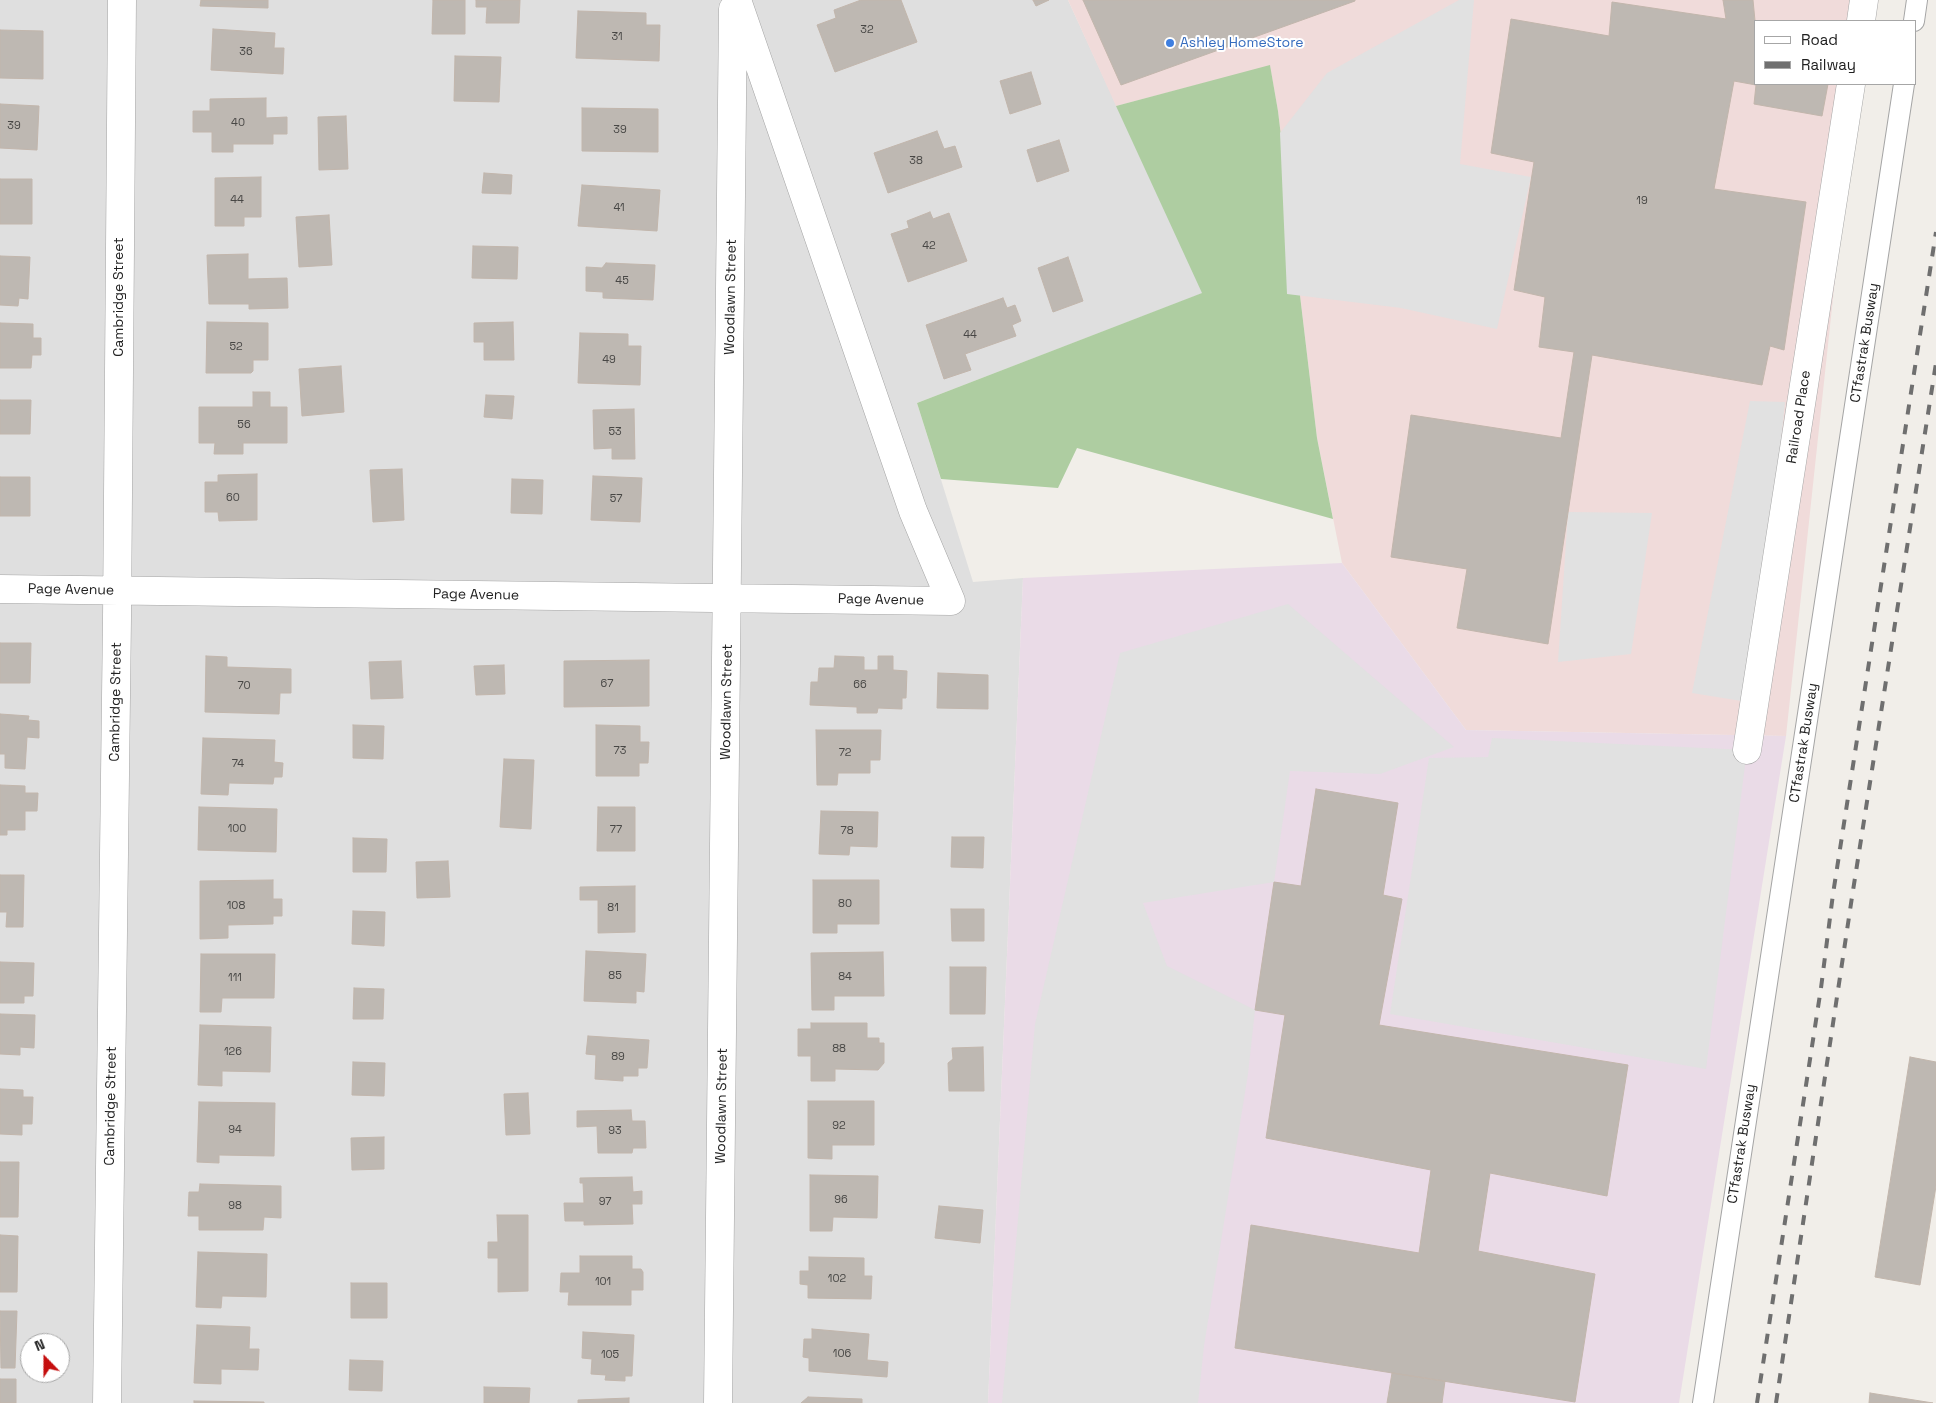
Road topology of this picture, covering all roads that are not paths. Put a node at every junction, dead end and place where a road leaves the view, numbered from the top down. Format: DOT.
graph roads {
  1 [pos="122,0"];
  2 [pos="733,0"];
  3 [pos="737,0"];
  4 [pos="1864,0"];
  5 [pos="1917,0"];
  6 [pos="1861,20"];
  7 [pos="1914,20"];
  8 [pos="1851,85"];
  9 [pos="1904,85"];
  10 [pos="0,589"];
  11 [pos="117,591"];
  12 [pos="728,598"];
  13 [pos="1747,750"];
  14 [pos="107,1403"];
  15 [pos="718,1403"];
  16 [pos="1703,1403"];
  1 -- 11 [label="street, Cambridge Street"];
  2 -- 12 [label="street, Woodlawn Street"];
  3 -- 12 [label="street, Page Avenue"];
  4 -- 6 [label="street"];
  5 -- 7 [label="lane"];
  8 -- 13 [label="street, Railroad Place"];
  9 -- 16 [label="lane, CTfastrak Busway"];
  10 -- 11 [label="street, Page Avenue"];
  11 -- 12 [label="street, Page Avenue"];
  11 -- 14 [label="street, Cambridge Street"];
  12 -- 15 [label="street, Woodlawn Street"];
}
